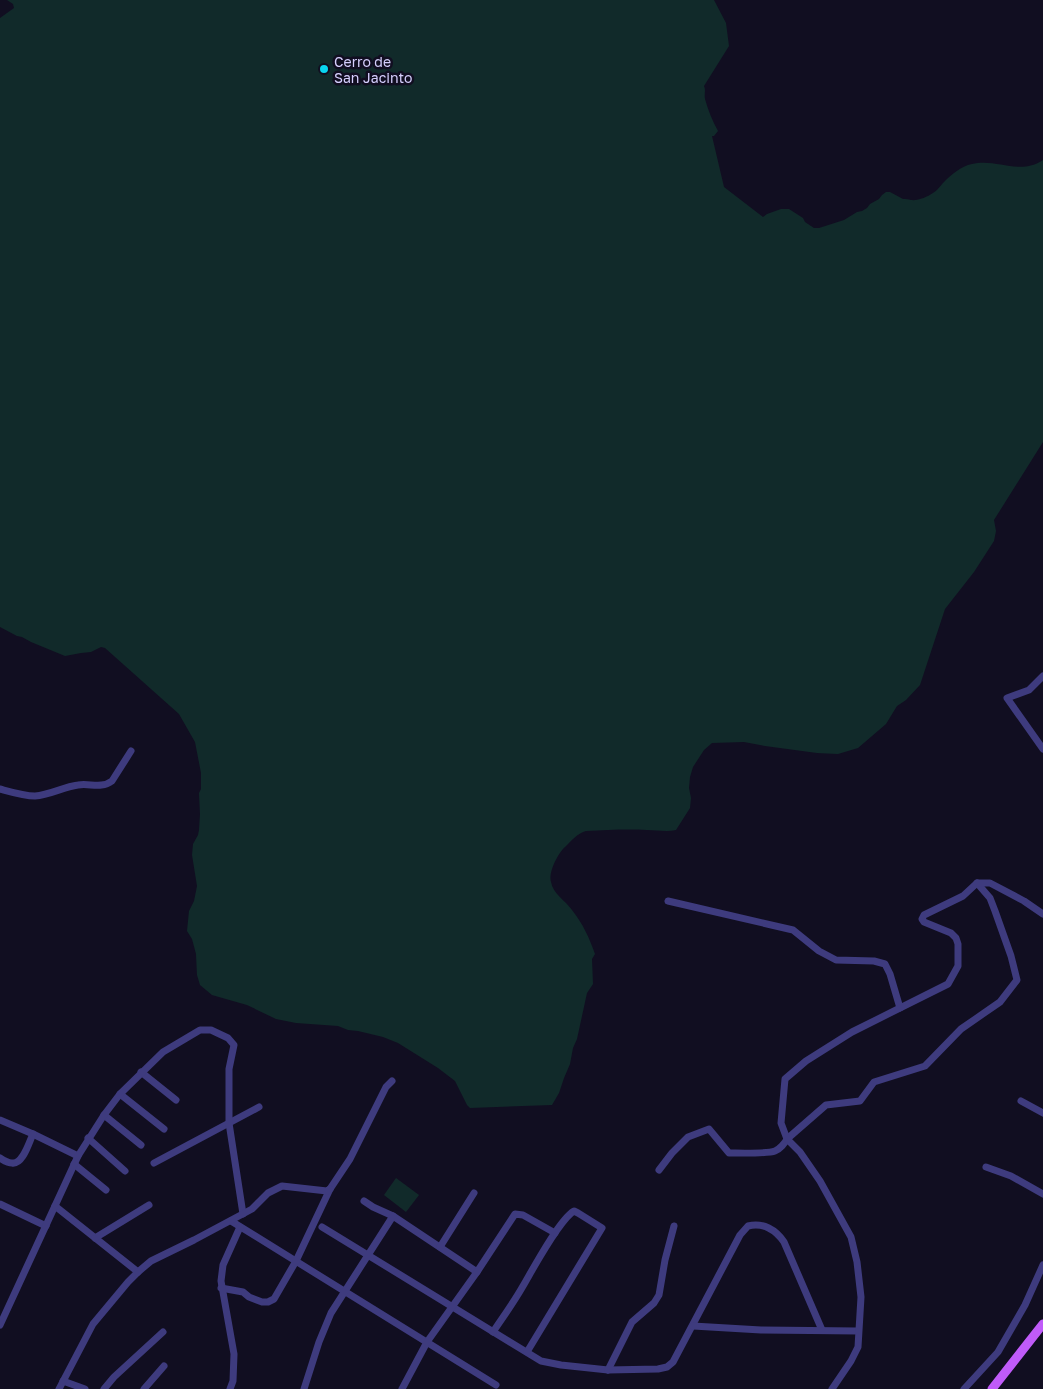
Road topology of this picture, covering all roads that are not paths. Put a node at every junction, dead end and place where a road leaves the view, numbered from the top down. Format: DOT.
graph roads {
  1 [pos="1042,679"];
  2 [pos="1043,749"];
  3 [pos="130,751"];
  4 [pos="0,790"];
  5 [pos="978,884"];
  6 [pos="668,902"];
  7 [pos="1043,914"];
  8 [pos="900,1008"];
  9 [pos="141,1072"];
  10 [pos="392,1081"];
  11 [pos="120,1094"];
  12 [pos="176,1100"];
  13 [pos="1021,1100"];
  14 [pos="259,1107"];
  15 [pos="1043,1113"];
  16 [pos="104,1115"];
  17 [pos="0,1120"];
  18 [pos="229,1123"];
  19 [pos="164,1129"];
  20 [pos="33,1134"];
  21 [pos="88,1138"];
  22 [pos="787,1139"];
  23 [pos="141,1145"];
  24 [pos="78,1156"];
  25 [pos="0,1158"];
  26 [pos="154,1163"];
  27 [pos="74,1164"];
  28 [pos="986,1167"];
  29 [pos="659,1170"];
  30 [pos="125,1171"];
  31 [pos="330,1189"];
  32 [pos="106,1190"];
  33 [pos="474,1193"];
  34 [pos="1043,1194"];
  35 [pos="364,1201"];
  36 [pos="0,1204"];
  37 [pos="149,1205"];
  38 [pos="55,1206"];
  39 [pos="243,1214"];
  40 [pos="393,1216"];
  41 [pos="231,1221"];
  42 [pos="46,1226"];
  43 [pos="674,1226"];
  44 [pos="240,1227"];
  45 [pos="322,1227"];
  46 [pos="555,1233"];
  47 [pos="95,1238"];
  48 [pos="440,1247"];
  49 [pos="369,1256"];
  50 [pos="296,1260"];
  51 [pos="1043,1265"];
  52 [pos="138,1272"];
  53 [pos="477,1272"];
  54 [pos="221,1288"];
  55 [pos="346,1292"];
  56 [pos="452,1306"];
  57 [pos="1043,1324"];
  58 [pos="0,1325"];
  59 [pos="693,1326"];
  60 [pos="822,1330"];
  61 [pos="858,1331"];
  62 [pos="162,1332"];
  63 [pos="493,1332"];
  64 [pos="427,1342"];
  65 [pos="527,1352"];
  66 [pos="164,1366"];
  67 [pos="608,1370"];
  68 [pos="63,1380"];
  69 [pos="496,1384"];
  70 [pos="59,1389"];
  71 [pos="85,1389"];
  72 [pos="104,1389"];
  73 [pos="144,1389"];
  74 [pos="230,1389"];
  75 [pos="304,1389"];
  76 [pos="402,1389"];
  77 [pos="832,1389"];
  78 [pos="964,1389"];
  79 [pos="992,1389"];
  1 -- 2 [label="street"];
  3 -- 4 [label="street"];
  5 -- 7 [label="street"];
  5 -- 8 [label="street"];
  5 -- 22 [label="street"];
  6 -- 8 [label="street"];
  8 -- 22 [label="street"];
  9 -- 11 [label="street"];
  9 -- 12 [label="street"];
  9 -- 18 [label="street"];
  10 -- 31 [label="street"];
  11 -- 16 [label="street"];
  11 -- 19 [label="street"];
  13 -- 15 [label="street"];
  14 -- 18 [label="street"];
  16 -- 21 [label="street"];
  16 -- 23 [label="street"];
  17 -- 20 [label="street"];
  18 -- 26 [label="street"];
  18 -- 39 [label="street"];
  20 -- 24 [label="street"];
  20 -- 25 [label="street"];
  21 -- 24 [label="street"];
  21 -- 30 [label="street"];
  22 -- 29 [label="street"];
  22 -- 61 [label="street"];
  24 -- 27 [label="street"];
  27 -- 32 [label="street"];
  27 -- 38 [label="street"];
  28 -- 34 [label="street"];
  31 -- 39 [label="street"];
  31 -- 50 [label="street"];
  33 -- 48 [label="street"];
  35 -- 40 [label="street"];
  36 -- 42 [label="street"];
  37 -- 47 [label="street"];
  38 -- 42 [label="street"];
  38 -- 47 [label="street"];
  39 -- 41 [label="street"];
  40 -- 48 [label="street"];
  40 -- 49 [label="street"];
  41 -- 44 [label="street"];
  41 -- 52 [label="street"];
  42 -- 58 [label="street"];
  43 -- 67 [label="street"];
  44 -- 50 [label="street"];
  44 -- 54 [label="street"];
  45 -- 49 [label="street"];
  46 -- 53 [label="street"];
  46 -- 63 [label="street"];
  46 -- 65 [label="street"];
  47 -- 52 [label="street"];
  48 -- 53 [label="street"];
  49 -- 55 [label="street"];
  49 -- 56 [label="street"];
  50 -- 54 [label="street"];
  50 -- 55 [label="street"];
  51 -- 78 [label="street"];
  52 -- 68 [label="street"];
  53 -- 56 [label="street"];
  54 -- 74 [label="street"];
  55 -- 64 [label="street"];
  55 -- 75 [label="street"];
  56 -- 63 [label="street"];
  56 -- 64 [label="street"];
  57 -- 79 [label="main road"];
  59 -- 60 [label="street"];
  59 -- 60 [label="street"];
  59 -- 67 [label="street"];
  60 -- 61 [label="street"];
  61 -- 77 [label="street"];
  62 -- 72 [label="street"];
  63 -- 65 [label="street"];
  64 -- 69 [label="street"];
  64 -- 76 [label="street"];
  65 -- 67 [label="street"];
  66 -- 73 [label="street"];
  68 -- 70 [label="street"];
  68 -- 71 [label="street"];
}
